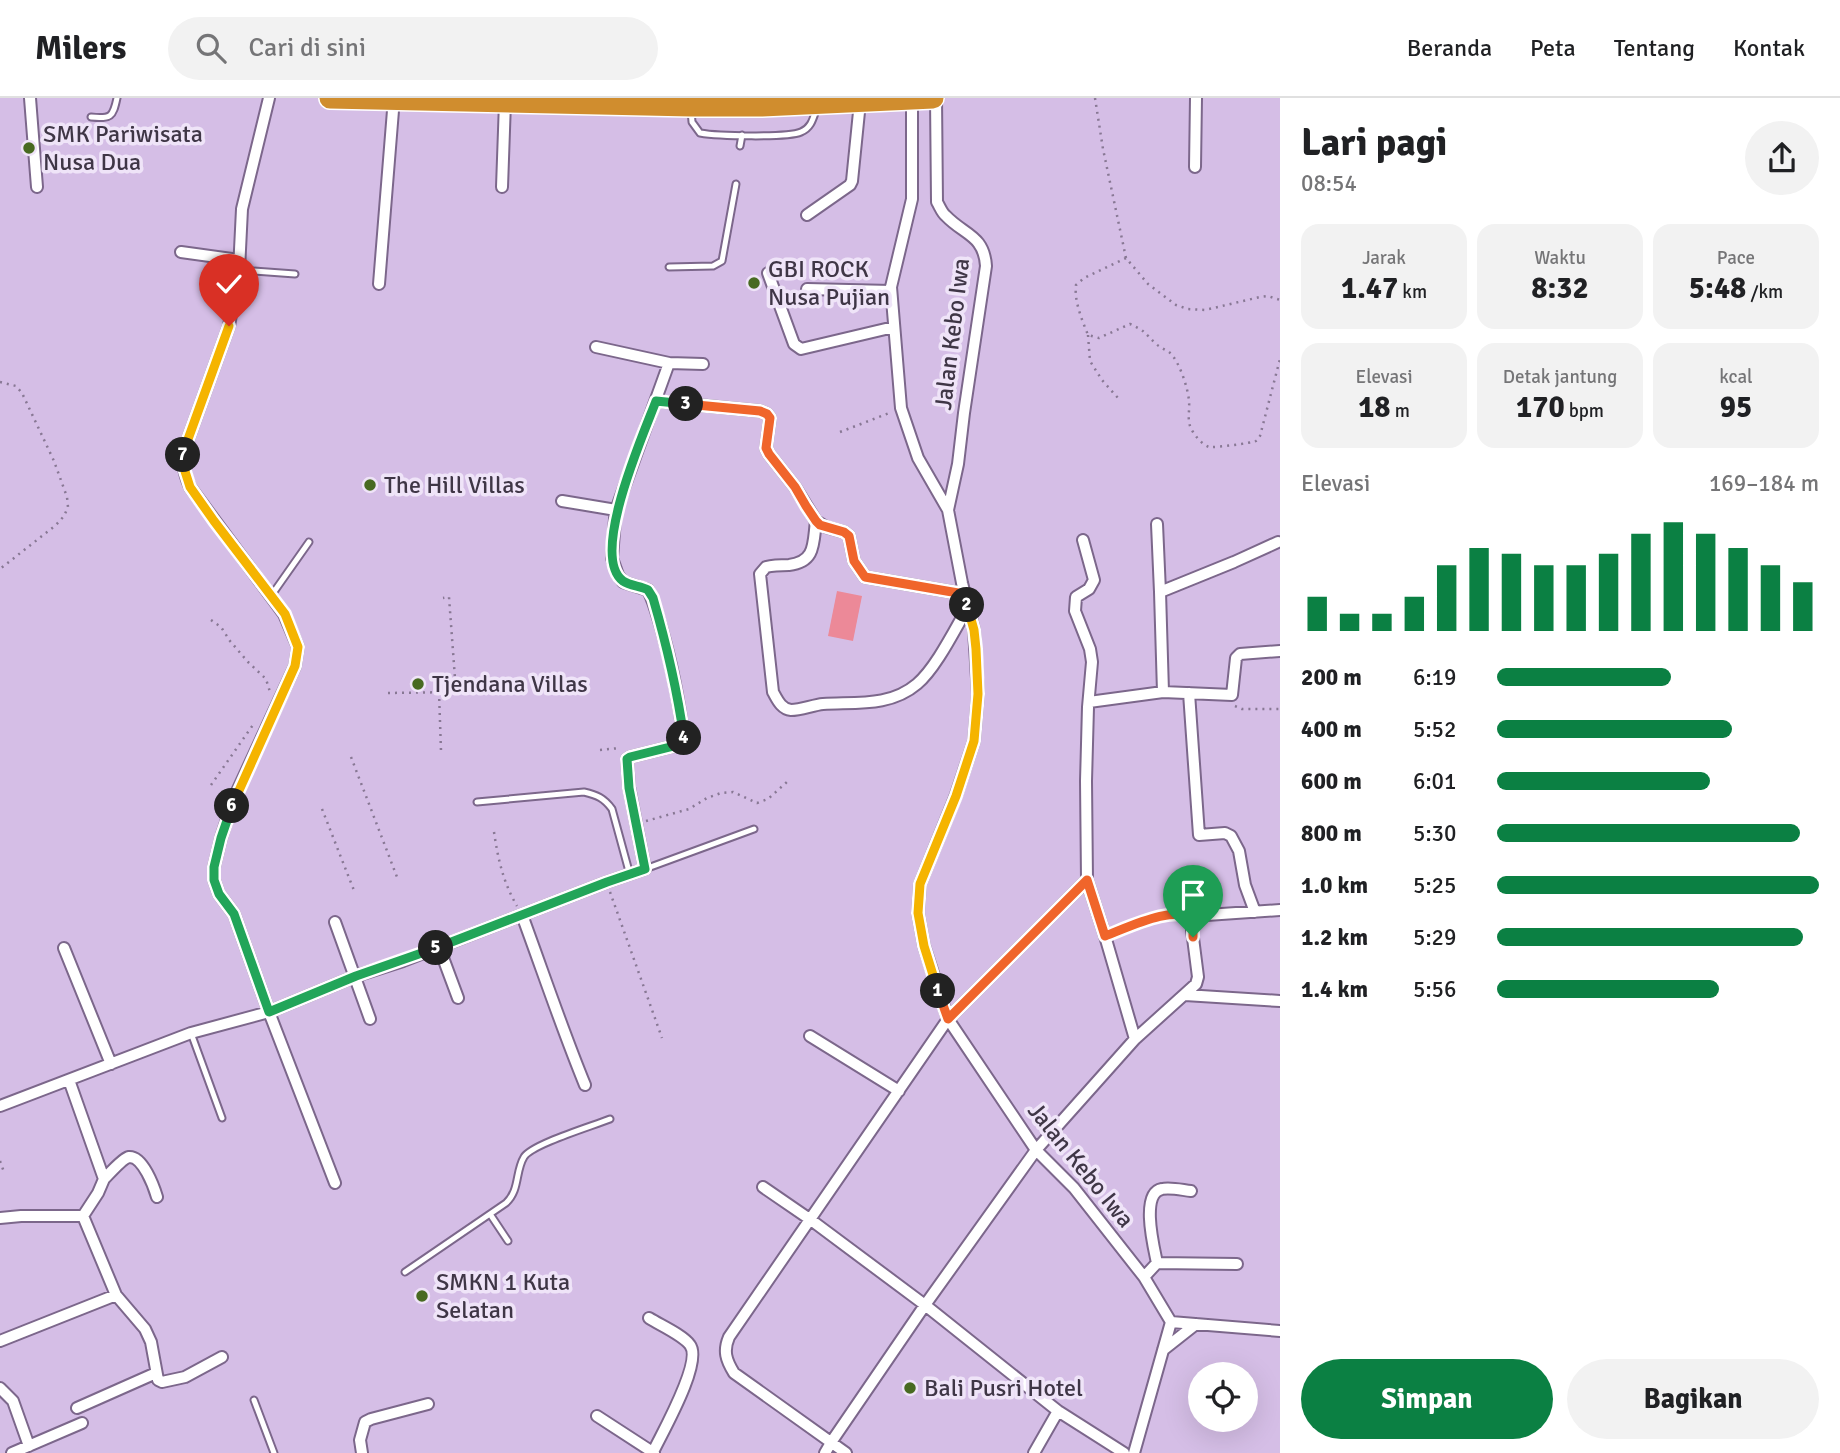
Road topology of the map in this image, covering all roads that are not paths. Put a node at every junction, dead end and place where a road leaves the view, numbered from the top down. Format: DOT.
graph roads {
  1 [pos="30,98"];
  2 [pos="117,98"];
  3 [pos="270,98"];
  4 [pos="330,98"];
  5 [pos="927,98"];
  6 [pos="1196,98"];
  7 [pos="394,99"];
  8 [pos="505,102"];
  9 [pos="860,102"];
  10 [pos="818,103"];
  11 [pos="691,106"];
  12 [pos="91,117"];
  13 [pos="742,135"];
  14 [pos="740,146"];
  15 [pos="1195,167"];
  16 [pos="736,184"];
  17 [pos="37,187"];
  18 [pos="502,187"];
  19 [pos="807,215"];
  20 [pos="181,253"];
  21 [pos="239,265"];
  22 [pos="669,267"];
  23 [pos="768,273"];
  24 [pos="295,274"];
  25 [pos="379,284"];
  26 [pos="807,289"];
  27 [pos="891,291"];
  28 [pos="894,327"];
  29 [pos="596,347"];
  30 [pos="669,363"];
  31 [pos="703,364"];
  32 [pos="656,401"];
  33 [pos="562,501"];
  34 [pos="616,510"];
  35 [pos="948,510"];
  36 [pos="816,521"];
  37 [pos="1157,524"];
  38 [pos="1083,540"];
  39 [pos="309,542"];
  40 [pos="1278,542"];
  41 [pos="1160,592"];
  42 [pos="964,594"];
  43 [pos="271,596"];
  44 [pos="968,607"];
  45 [pos="1280,651"];
  46 [pos="1163,692"];
  47 [pos="1189,693"];
  48 [pos="1089,702"];
  49 [pos="477,802"];
  50 [pos="754,829"];
  51 [pos="645,869"];
  52 [pos="630,874"];
  53 [pos="1087,880"];
  54 [pos="1280,910"];
  55 [pos="1255,912"];
  56 [pos="522,915"];
  57 [pos="334,922"];
  58 [pos="439,947"];
  59 [pos="64,948"];
  60 [pos="356,976"];
  61 [pos="1185,995"];
  62 [pos="458,998"];
  63 [pos="1280,1001"];
  64 [pos="269,1012"];
  65 [pos="370,1019"];
  66 [pos="948,1019"];
  67 [pos="191,1033"];
  68 [pos="810,1036"];
  69 [pos="1135,1039"];
  70 [pos="111,1063"];
  71 [pos="69,1080"];
  72 [pos="584,1085"];
  73 [pos="899,1091"];
  74 [pos="0,1106"];
  75 [pos="222,1118"];
  76 [pos="610,1119"];
  77 [pos="1036,1150"];
  78 [pos="104,1179"];
  79 [pos="335,1183"];
  80 [pos="763,1187"];
  81 [pos="1191,1191"];
  82 [pos="158,1197"];
  83 [pos="490,1214"];
  84 [pos="83,1216"];
  85 [pos="0,1218"];
  86 [pos="811,1220"];
  87 [pos="508,1241"];
  88 [pos="1157,1263"];
  89 [pos="1237,1264"];
  90 [pos="405,1272"];
  91 [pos="1144,1277"];
  92 [pos="116,1295"];
  93 [pos="925,1305"];
  94 [pos="649,1318"];
  95 [pos="1171,1322"];
  96 [pos="1196,1324"];
  97 [pos="1280,1331"];
  98 [pos="0,1341"];
  99 [pos="1163,1350"];
  100 [pos="222,1357"];
  101 [pos="156,1373"];
  102 [pos="0,1388"];
  103 [pos="254,1400"];
  104 [pos="428,1404"];
  105 [pos="77,1408"];
  106 [pos="1058,1411"];
  107 [pos="597,1416"];
  108 [pos="82,1423"];
  109 [pos="832,1441"];
  110 [pos="29,1446"];
  111 [pos="653,1452"];
  112 [pos="12,1453"];
  113 [pos="274,1453"];
  114 [pos="362,1453"];
  115 [pos="825,1453"];
  116 [pos="846,1453"];
  117 [pos="1034,1453"];
  118 [pos="1124,1453"];
  119 [pos="1134,1453"];
  1 -- 17 [label="street"];
  2 -- 12 [label="lane"];
  3 -- 21 [label="street"];
  4 -- 7 [label="highway"];
  5 -- 9 [label="highway"];
  5 -- 27 [label="street, Jalan Kebo Iwa"];
  5 -- 35 [label="street, Jalan Kebo Iwa"];
  6 -- 15 [label="street"];
  7 -- 8 [label="highway"];
  7 -- 25 [label="street"];
  8 -- 11 [label="highway"];
  8 -- 18 [label="street"];
  9 -- 10 [label="highway"];
  9 -- 19 [label="street"];
  10 -- 11 [label="highway"];
  10 -- 13 [label="lane"];
  11 -- 13 [label="lane"];
  13 -- 14 [label="lane"];
  16 -- 22 [label="lane"];
  20 -- 21 [label="street"];
  21 -- 24 [label="lane"];
  21 -- 43 [label="street"];
  23 -- 28 [label="street"];
  26 -- 27 [label="street"];
  27 -- 28 [label="street, Jalan Kebo Iwa"];
  28 -- 35 [label="street, Jalan Kebo Iwa"];
  29 -- 30 [label="street"];
  30 -- 31 [label="street"];
  30 -- 32 [label="street"];
  32 -- 34 [label="street"];
  32 -- 36 [label="street"];
  33 -- 34 [label="street"];
  34 -- 51 [label="street"];
  35 -- 42 [label="street, Jalan Kebo Iwa"];
  36 -- 42 [label="street"];
  36 -- 44 [label="street"];
  37 -- 41 [label="street"];
  38 -- 48 [label="street"];
  39 -- 43 [label="lane"];
  40 -- 41 [label="street"];
  41 -- 46 [label="street"];
  42 -- 44 [label="street, Jalan Kebo Iwa"];
  43 -- 64 [label="street"];
  44 -- 66 [label="street, Jalan Kebo Iwa"];
  45 -- 47 [label="street"];
  46 -- 47 [label="street"];
  46 -- 48 [label="street"];
  47 -- 55 [label="street"];
  48 -- 53 [label="street"];
  49 -- 52 [label="lane"];
  50 -- 51 [label="lane"];
  51 -- 52 [label="street"];
  52 -- 56 [label="street"];
  53 -- 66 [label="street"];
  53 -- 69 [label="street"];
  54 -- 55 [label="street"];
  55 -- 61 [label="street"];
  56 -- 58 [label="street"];
  56 -- 72 [label="street"];
  57 -- 60 [label="street"];
  58 -- 60 [label="street"];
  58 -- 62 [label="street"];
  59 -- 70 [label="street"];
  60 -- 64 [label="street"];
  60 -- 65 [label="street"];
  61 -- 63 [label="street"];
  61 -- 69 [label="street"];
  64 -- 67 [label="street"];
  64 -- 79 [label="street"];
  66 -- 73 [label="street"];
  66 -- 77 [label="street, Jalan Kebo Iwa"];
  67 -- 70 [label="street"];
  67 -- 75 [label="lane"];
  68 -- 73 [label="street"];
  69 -- 77 [label="street"];
  70 -- 71 [label="street"];
  71 -- 74 [label="street"];
  71 -- 78 [label="street"];
  73 -- 86 [label="street"];
  76 -- 83 [label="lane"];
  77 -- 91 [label="street, Jalan Kebo Iwa"];
  77 -- 93 [label="street"];
  78 -- 82 [label="street"];
  78 -- 84 [label="street"];
  80 -- 86 [label="street"];
  81 -- 88 [label="street"];
  83 -- 87 [label="lane"];
  83 -- 90 [label="lane"];
  84 -- 85 [label="street"];
  84 -- 92 [label="street"];
  86 -- 93 [label="street"];
  86 -- 109 [label="street"];
  88 -- 89 [label="street"];
  88 -- 91 [label="street"];
  91 -- 95 [label="street, Jalan Kebo Iwa"];
  92 -- 98 [label="street"];
  92 -- 101 [label="street"];
  93 -- 106 [label="street"];
  93 -- 109 [label="street"];
  94 -- 111 [label="street"];
  95 -- 96 [label="street"];
  95 -- 99 [label="street"];
  96 -- 97 [label="street"];
  96 -- 99 [label="street"];
  99 -- 119 [label="street"];
  100 -- 101 [label="street"];
  101 -- 105 [label="street"];
  102 -- 110 [label="street"];
  103 -- 113 [label="lane"];
  104 -- 114 [label="street"];
  106 -- 117 [label="street"];
  106 -- 118 [label="street"];
  107 -- 111 [label="street"];
  108 -- 110 [label="street"];
  109 -- 115 [label="street"];
  109 -- 116 [label="street"];
  110 -- 112 [label="street"];
}
